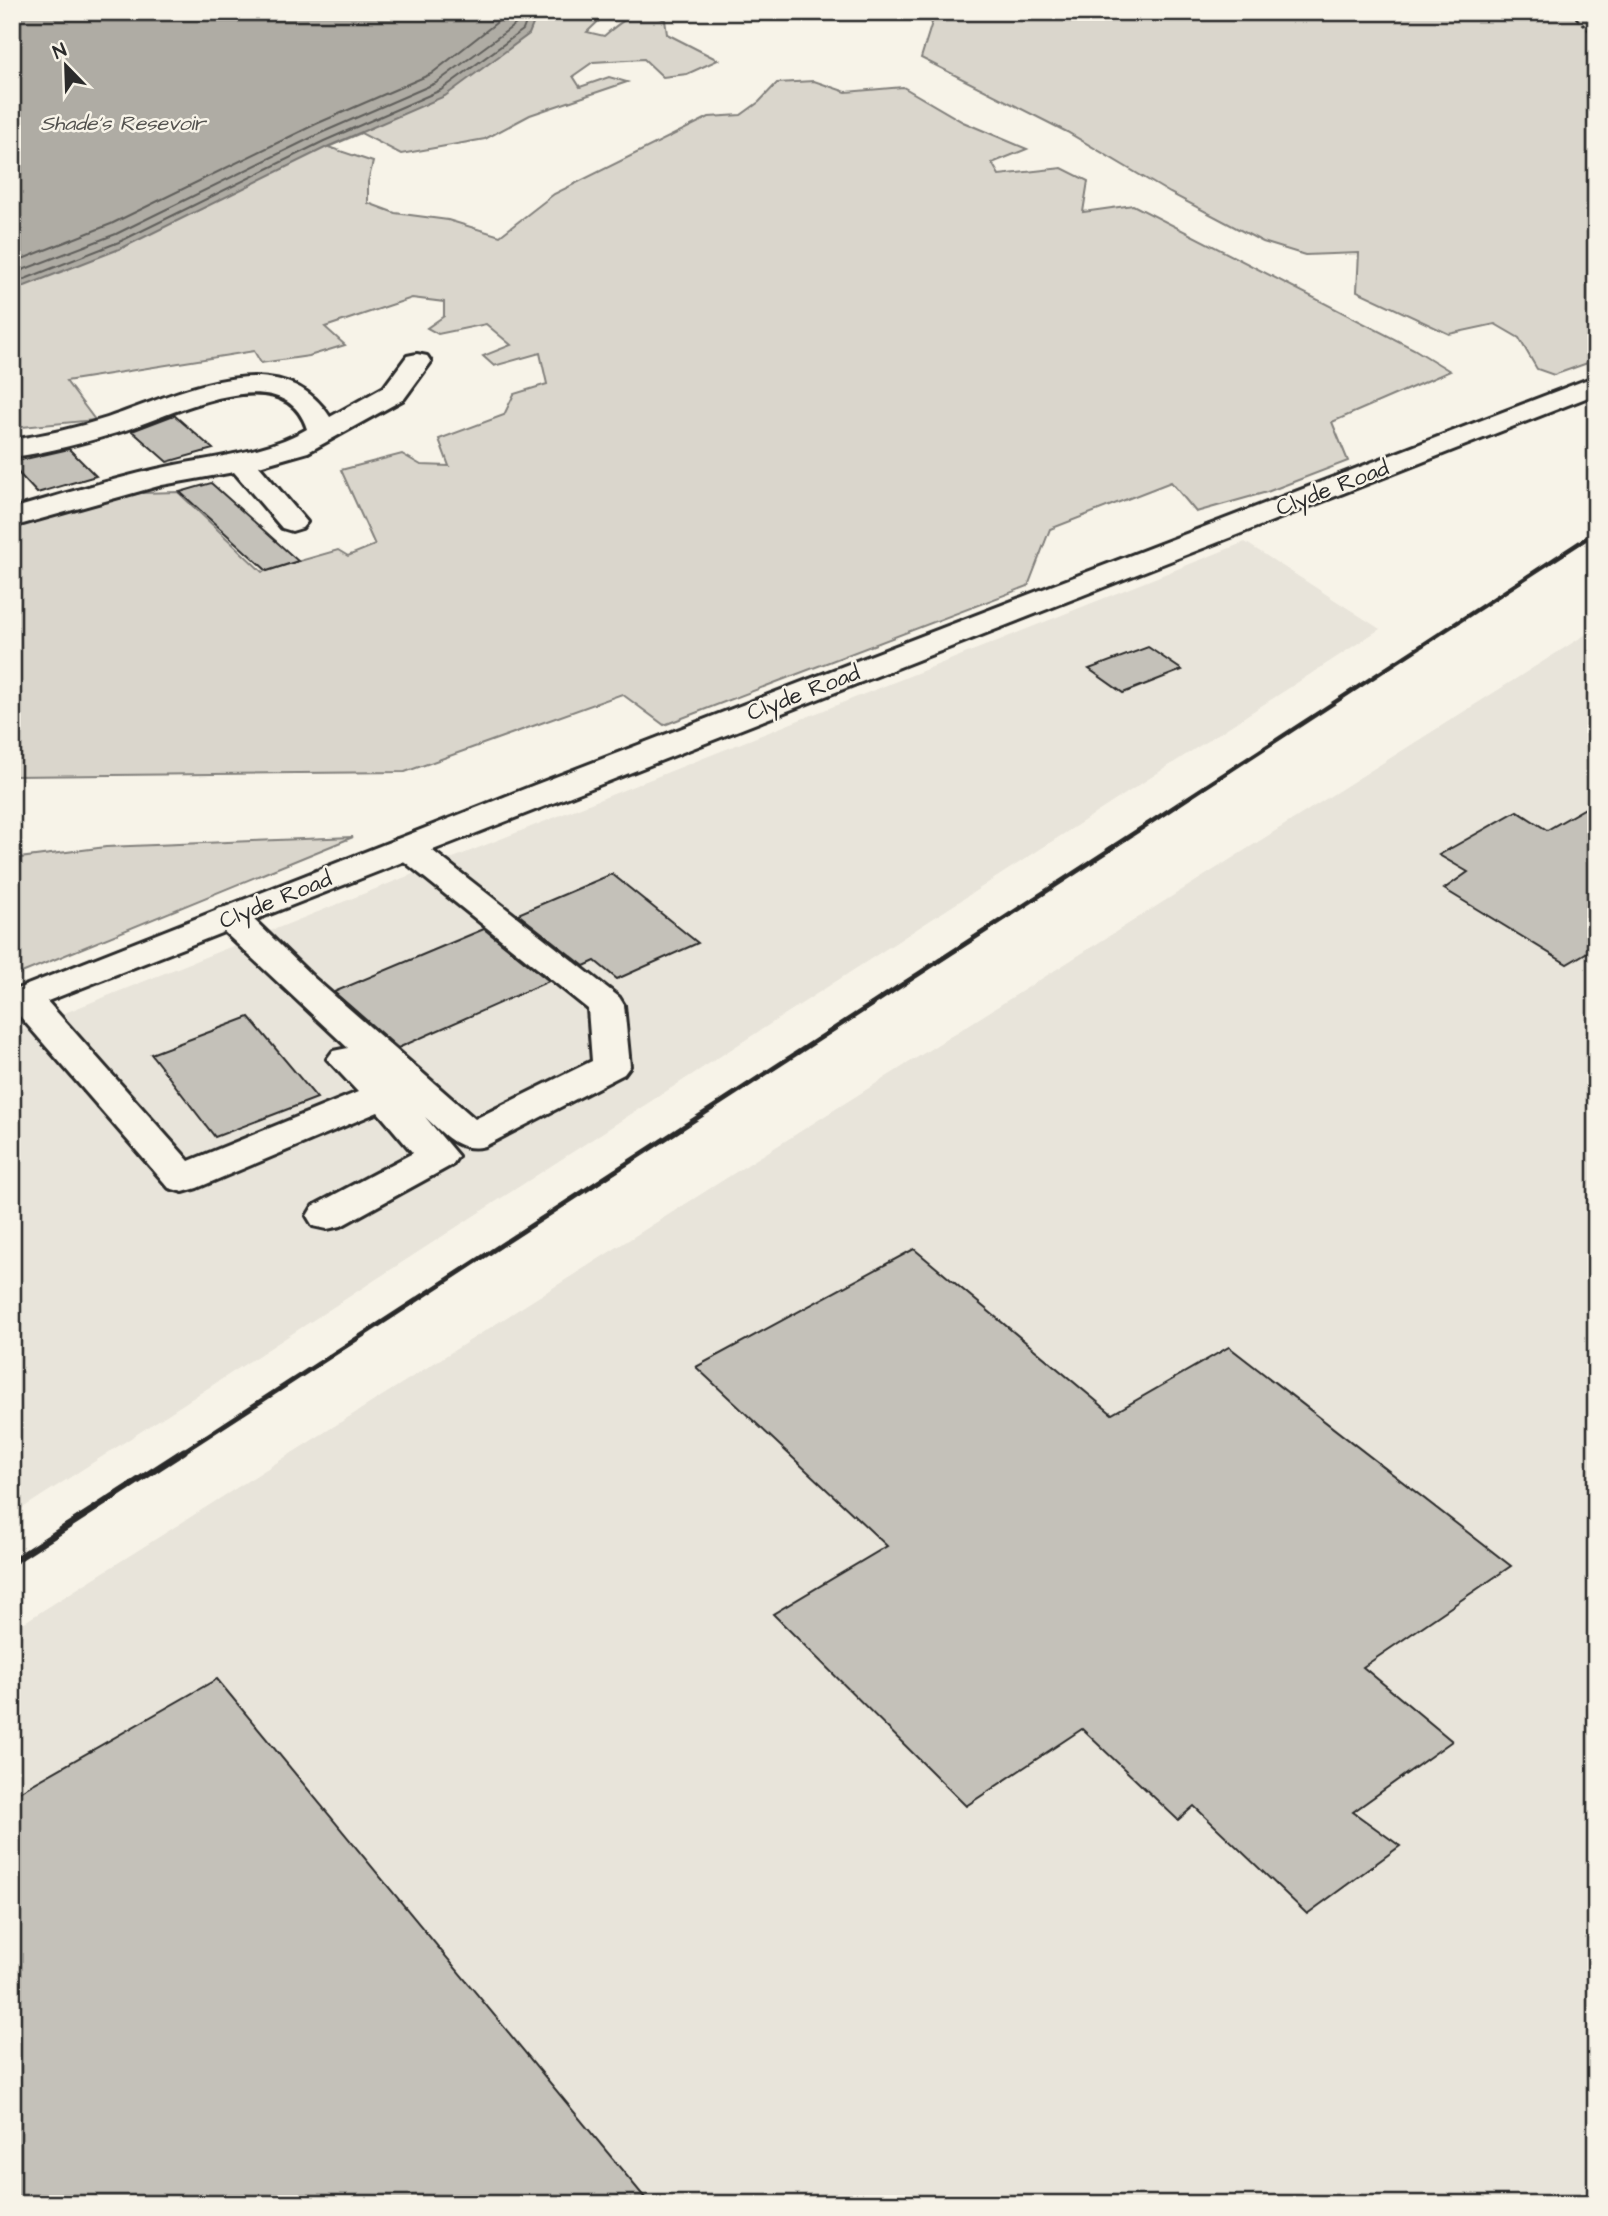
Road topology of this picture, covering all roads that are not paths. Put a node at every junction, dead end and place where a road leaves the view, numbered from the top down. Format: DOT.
graph roads {
  1 [pos="417,362"];
  2 [pos="1596,384"];
  3 [pos="321,432"];
  4 [pos="12,449"];
  5 [pos="241,462"];
  6 [pos="12,518"];
  7 [pos="292,522"];
  8 [pos="407,847"];
  9 [pos="230,917"];
  10 [pos="300,985"];
  11 [pos="19,1002"];
  12 [pos="384,1095"];
  13 [pos="327,1216"];
  1 -- 3 [label="main road"];
  2 -- 8 [label="main road, Clyde Road"];
  3 -- 4 [label="main road"];
  3 -- 5 [label="main road"];
  5 -- 6 [label="main road"];
  5 -- 7 [label="main road"];
  8 -- 9 [label="main road, Clyde Road"];
  8 -- 10 [label="main road"];
  9 -- 10 [label="main road"];
  9 -- 11 [label="main road, Clyde Road"];
  10 -- 12 [label="main road"];
  11 -- 12 [label="main road"];
  12 -- 13 [label="main road"];
}
